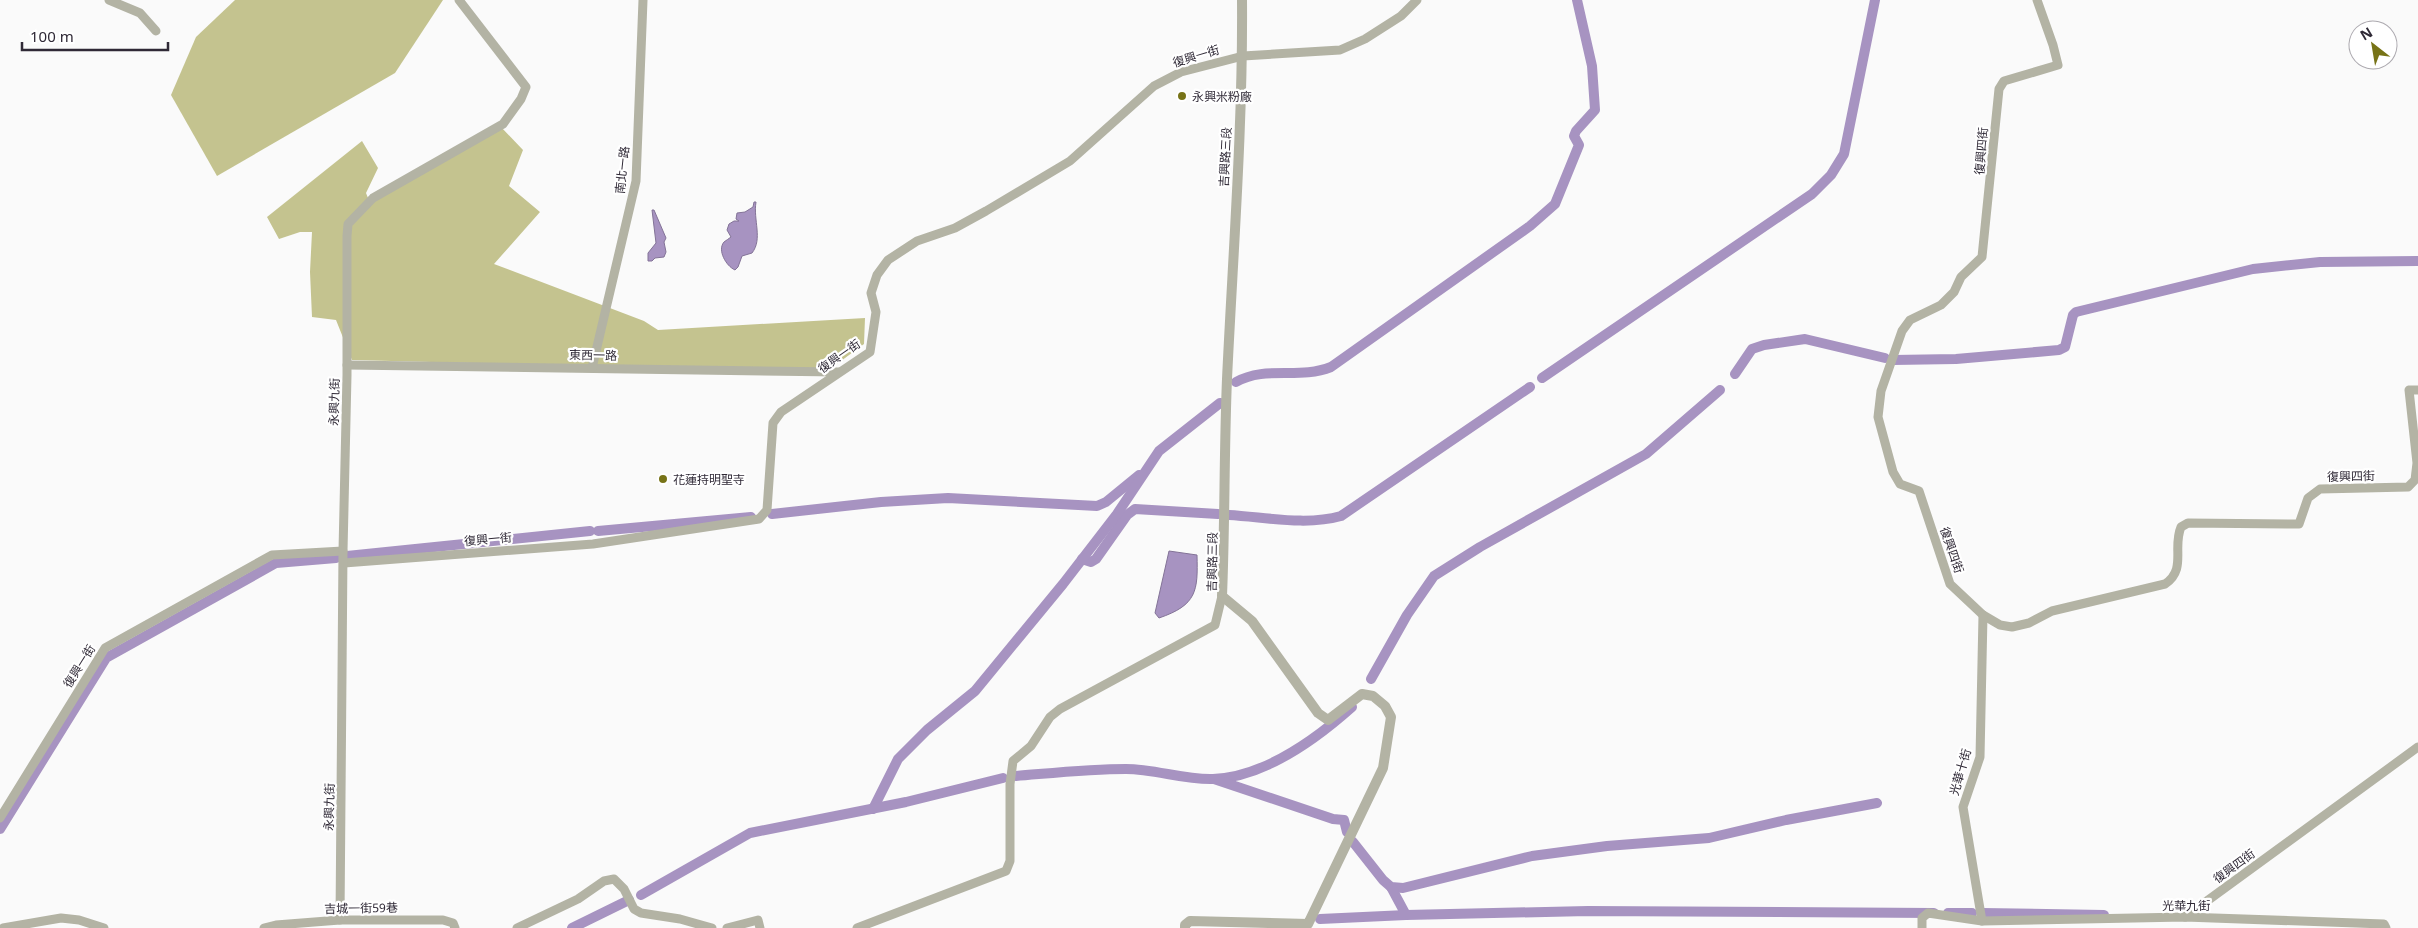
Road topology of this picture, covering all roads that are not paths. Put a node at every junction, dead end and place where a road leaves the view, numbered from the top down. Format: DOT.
graph roads {
  1 [pos="109,0"];
  2 [pos="459,0"];
  3 [pos="643,0"];
  4 [pos="1242,0"];
  5 [pos="1417,0"];
  6 [pos="2037,0"];
  7 [pos="156,31"];
  8 [pos="1242,56"];
  9 [pos="347,365"];
  10 [pos="592,368"];
  11 [pos="840,372"];
  12 [pos="2418,390"];
  13 [pos="343,551"];
  14 [pos="344,564"];
  15 [pos="1222,596"];
  16 [pos="1983,615"];
  17 [pos="2418,747"];
  18 [pos="0,818"];
  19 [pos="2185,917"];
  20 [pos="340,920"];
  21 [pos="1982,921"];
  22 [pos="1188,925"];
  23 [pos="3,928"];
  24 [pos="104,928"];
  25 [pos="264,928"];
  26 [pos="455,928"];
  27 [pos="517,928"];
  28 [pos="712,928"];
  29 [pos="727,928"];
  30 [pos="760,928"];
  31 [pos="857,928"];
  32 [pos="1922,928"];
  33 [pos="2386,928"];
  1 -- 7 [label="street"];
  2 -- 9 [label="street, 永興九街"];
  3 -- 10 [label="street, 南北一路"];
  4 -- 8 [label="street, 吉興路三段"];
  5 -- 8 [label="street, 復興一街"];
  6 -- 16 [label="street, 復興四街"];
  8 -- 11 [label="street, 復興一街"];
  8 -- 15 [label="street, 吉興路三段"];
  9 -- 10 [label="street, 東西一路"];
  9 -- 13 [label="street, 永興九街"];
  10 -- 11 [label="street, 東西一路"];
  11 -- 14 [label="street, 復興一街"];
  12 -- 16 [label="street, 復興四街"];
  13 -- 14 [label="street, 永興九街"];
  13 -- 18 [label="street, 復興一街"];
  14 -- 20 [label="street, 永興九街"];
  15 -- 22 [label="street, 吉興路三段"];
  15 -- 31 [label="street"];
  16 -- 21 [label="street, 光華十街"];
  17 -- 19 [label="street, 復興四街"];
  19 -- 21 [label="street, 光華九街"];
  19 -- 33 [label="street, 光華九街"];
  20 -- 25 [label="street, 吉城一街59巷"];
  20 -- 26 [label="street, 吉城一街59巷"];
  21 -- 32 [label="street"];
  23 -- 24 [label="street"];
  27 -- 28 [label="street"];
  29 -- 30 [label="street"];
}
